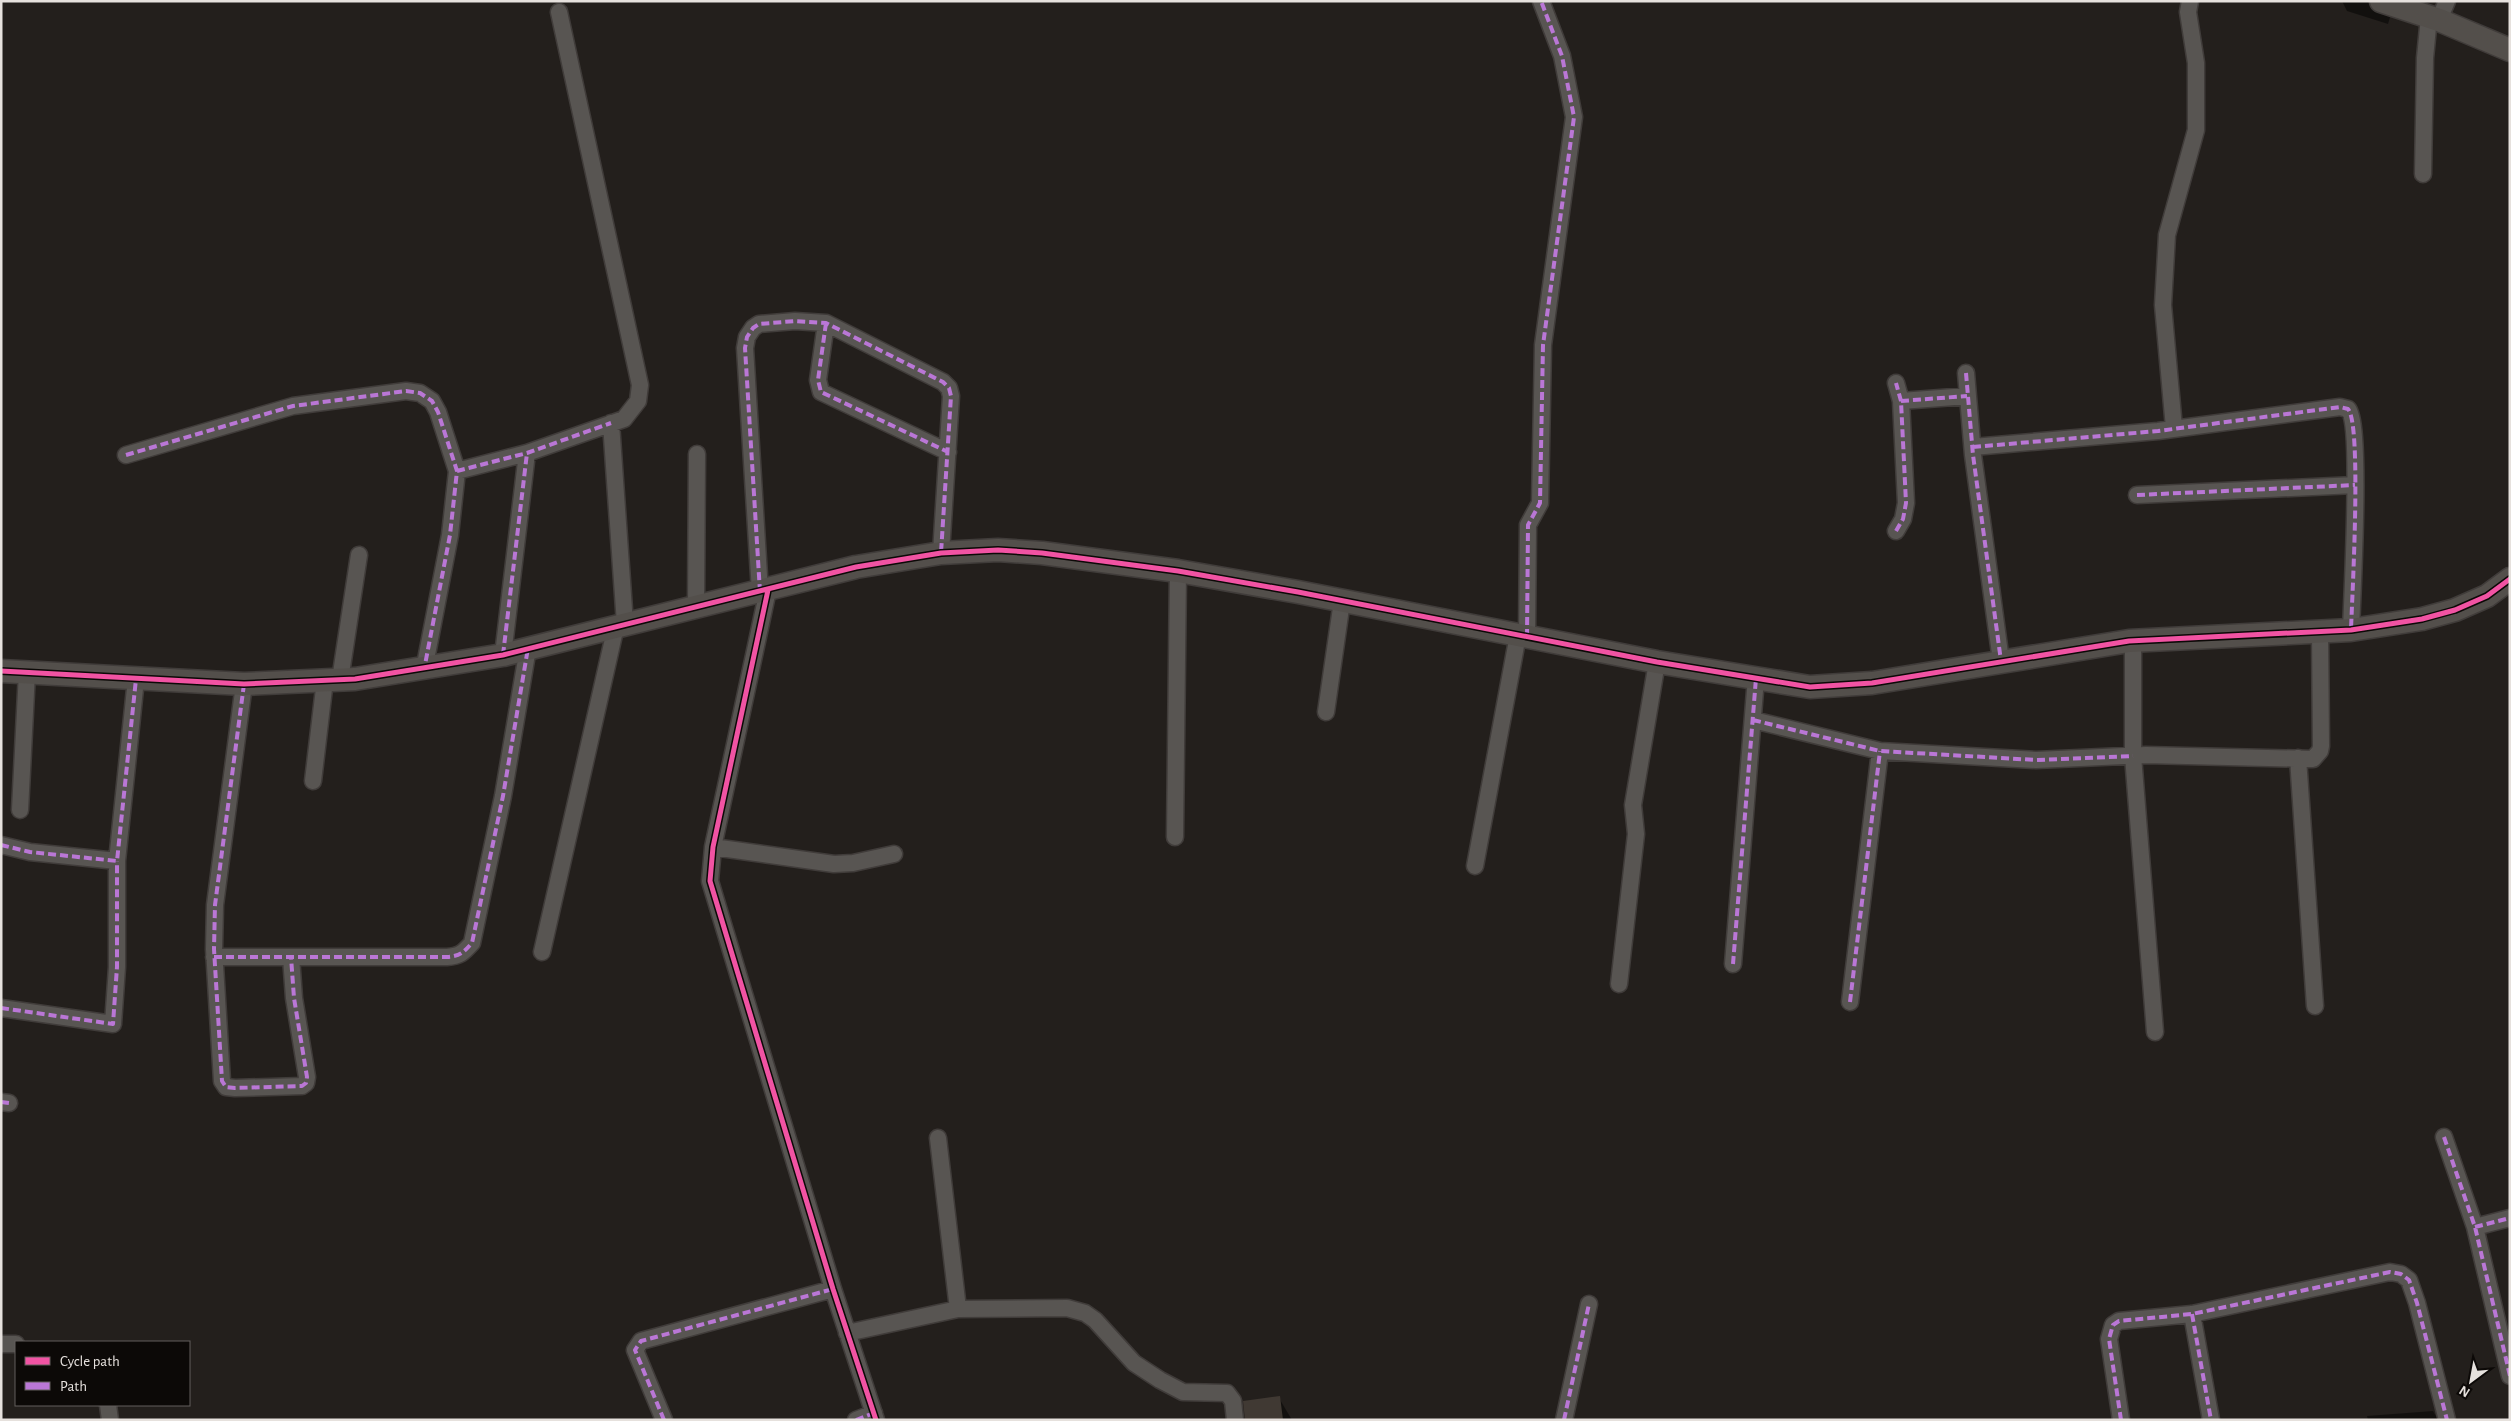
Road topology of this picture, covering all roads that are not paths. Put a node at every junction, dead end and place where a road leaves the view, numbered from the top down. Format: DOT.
graph roads {
  1 [pos="1541,1"];
  2 [pos="2190,1"];
  3 [pos="2381,1"];
  4 [pos="559,12"];
  5 [pos="2438,12"];
  6 [pos="2510,50"];
  7 [pos="2423,174"];
  8 [pos="826,323"];
  9 [pos="1966,373"];
  10 [pos="1896,383"];
  11 [pos="1967,396"];
  12 [pos="1901,401"];
  13 [pos="611,423"];
  14 [pos="2174,428"];
  15 [pos="1973,447"];
  16 [pos="948,452"];
  17 [pos="527,453"];
  18 [pos="697,454"];
  19 [pos="126,455"];
  20 [pos="457,471"];
  21 [pos="2356,485"];
  22 [pos="2137,495"];
  23 [pos="1896,531"];
  24 [pos="941,553"];
  25 [pos="359,555"];
  26 [pos="1178,571"];
  27 [pos="2510,579"];
  28 [pos="764,591"];
  29 [pos="1342,601"];
  30 [pos="696,607"];
  31 [pos="621,625"];
  32 [pos="2351,630"];
  33 [pos="2320,632"];
  34 [pos="1522,636"];
  35 [pos="2133,641"];
  36 [pos="528,648"];
  37 [pos="504,655"];
  38 [pos="2001,661"];
  39 [pos="1657,662"];
  40 [pos="424,670"];
  41 [pos="1,671"];
  42 [pos="26,672"];
  43 [pos="1756,678"];
  44 [pos="136,679"];
  45 [pos="332,680"];
  46 [pos="244,684"];
  47 [pos="1326,712"];
  48 [pos="1753,720"];
  49 [pos="1880,751"];
  50 [pos="2133,756"];
  51 [pos="2298,758"];
  52 [pos="313,781"];
  53 [pos="20,810"];
  54 [pos="1175,837"];
  55 [pos="1,845"];
  56 [pos="713,847"];
  57 [pos="894,854"];
  58 [pos="117,860"];
  59 [pos="1475,866"];
  60 [pos="542,952"];
  61 [pos="214,957"];
  62 [pos="291,957"];
  63 [pos="1733,964"];
  64 [pos="1619,984"];
  65 [pos="1850,1002"];
  66 [pos="2315,1006"];
  67 [pos="1,1008"];
  68 [pos="2155,1032"];
  69 [pos="2444,1137"];
  70 [pos="938,1138"];
  71 [pos="2510,1218"];
  72 [pos="2475,1228"];
  73 [pos="833,1289"];
  74 [pos="1589,1304"];
  75 [pos="958,1309"];
  76 [pos="2192,1314"];
  77 [pos="847,1333"];
  78 [pos="1,1344"];
  79 [pos="15,1344"];
  80 [pos="2510,1376"];
  81 [pos="108,1406"];
  82 [pos="875,1416"];
  83 [pos="110,1420"];
  84 [pos="664,1420"];
  85 [pos="856,1420"];
  86 [pos="1235,1420"];
  87 [pos="1564,1420"];
  88 [pos="2121,1420"];
  89 [pos="2211,1420"];
  90 [pos="2447,1420"];
  1 -- 34 [label="street"];
  2 -- 14 [label="street"];
  3 -- 5 [label="street"];
  4 -- 13 [label="street"];
  5 -- 6 [label="street"];
  5 -- 7 [label="street"];
  8 -- 16 [label="street"];
  8 -- 16 [label="street"];
  8 -- 28 [label="street"];
  9 -- 11 [label="street"];
  10 -- 12 [label="street"];
  11 -- 12 [label="street"];
  11 -- 15 [label="street"];
  12 -- 23 [label="street"];
  13 -- 17 [label="street"];
  13 -- 31 [label="street"];
  14 -- 15 [label="street"];
  14 -- 21 [label="street"];
  15 -- 38 [label="street"];
  16 -- 24 [label="street"];
  17 -- 20 [label="street"];
  17 -- 37 [label="street"];
  18 -- 30 [label="street"];
  19 -- 20 [label="street"];
  20 -- 40 [label="street"];
  21 -- 22 [label="street"];
  21 -- 32 [label="street"];
  24 -- 26 [label="street"];
  24 -- 28 [label="street"];
  25 -- 45 [label="street"];
  26 -- 29 [label="street"];
  26 -- 54 [label="street"];
  27 -- 32 [label="street"];
  28 -- 30 [label="street"];
  28 -- 56 [label="street"];
  29 -- 34 [label="street"];
  29 -- 47 [label="street"];
  30 -- 31 [label="street"];
  31 -- 36 [label="street"];
  31 -- 60 [label="street"];
  32 -- 33 [label="street"];
  33 -- 35 [label="street"];
  33 -- 51 [label="street"];
  34 -- 39 [label="street"];
  34 -- 59 [label="street"];
  35 -- 38 [label="street"];
  35 -- 50 [label="street"];
  36 -- 37 [label="street"];
  36 -- 62 [label="street"];
  37 -- 40 [label="street"];
  38 -- 43 [label="street"];
  39 -- 43 [label="street"];
  39 -- 64 [label="street"];
  40 -- 45 [label="street"];
  41 -- 42 [label="street"];
  42 -- 44 [label="street"];
  42 -- 53 [label="street"];
  43 -- 48 [label="street"];
  44 -- 46 [label="street"];
  44 -- 58 [label="street"];
  45 -- 46 [label="street"];
  45 -- 52 [label="street"];
  46 -- 61 [label="street"];
  48 -- 49 [label="street"];
  48 -- 63 [label="street"];
  49 -- 50 [label="street"];
  49 -- 65 [label="street"];
  50 -- 51 [label="street"];
  50 -- 68 [label="street"];
  51 -- 66 [label="street"];
  55 -- 58 [label="street"];
  56 -- 57 [label="street"];
  56 -- 73 [label="street"];
  58 -- 67 [label="street"];
  61 -- 62 [label="street"];
  61 -- 62 [label="street"];
  69 -- 72 [label="street"];
  70 -- 75 [label="street"];
  71 -- 72 [label="street"];
  72 -- 80 [label="street"];
  73 -- 77 [label="street"];
  73 -- 84 [label="street"];
  74 -- 87 [label="street"];
  75 -- 77 [label="street"];
  75 -- 86 [label="street"];
  76 -- 88 [label="street"];
  76 -- 89 [label="street"];
  76 -- 90 [label="street"];
  77 -- 82 [label="street"];
  78 -- 79 [label="street"];
  81 -- 83 [label="street"];
  82 -- 85 [label="street"];
}
